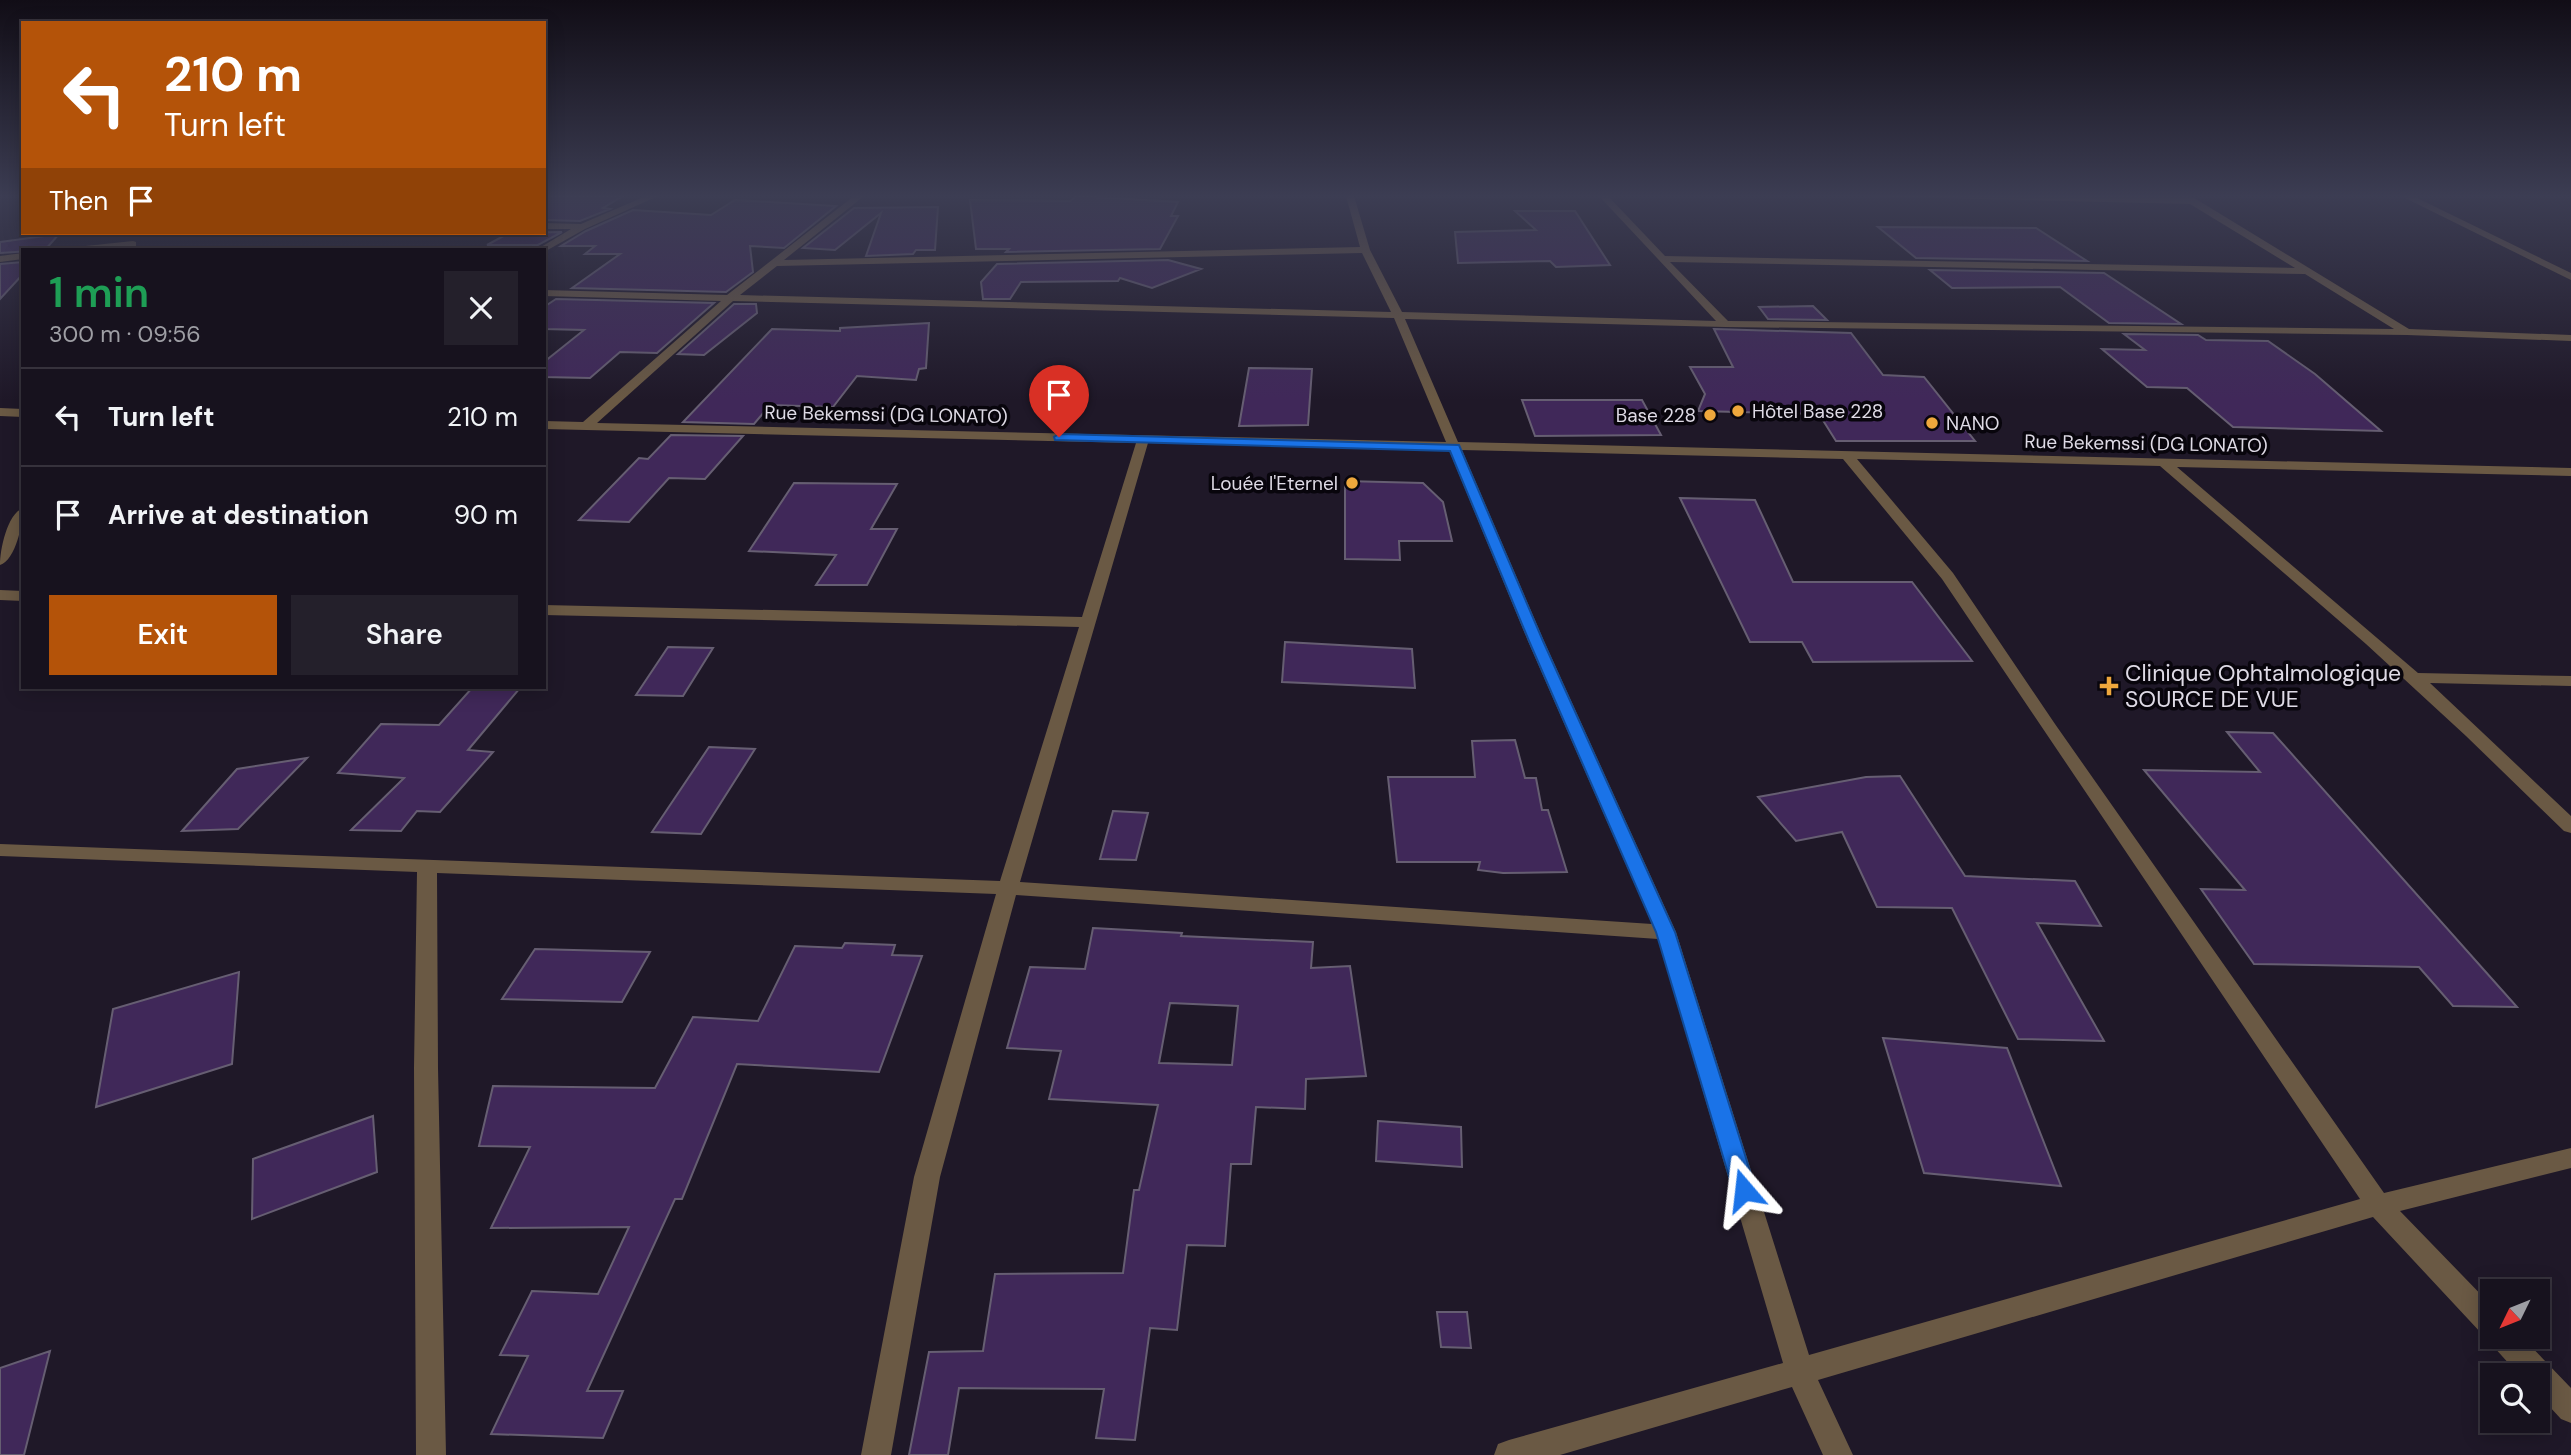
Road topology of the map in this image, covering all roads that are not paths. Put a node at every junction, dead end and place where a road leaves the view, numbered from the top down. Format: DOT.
graph roads {
  1 [pos="773,264"];
  2 [pos="1372,264"];
  3 [pos="1667,264"];
  4 [pos="1925,264"];
  5 [pos="2293,264"];
  6 [pos="2544,264"];
  7 [pos="2556,270"];
  8 [pos="2571,270"];
  9 [pos="2305,271"];
  10 [pos="2571,277"];
  11 [pos="546,293"];
  12 [pos="731,297"];
  13 [pos="1399,317"];
  14 [pos="1725,324"];
  15 [pos="2407,332"];
  16 [pos="2571,338"];
  17 [pos="0,412"];
  18 [pos="21,413"];
  19 [pos="546,425"];
  20 [pos="587,425"];
  21 [pos="1143,439"];
  22 [pos="1454,447"];
  23 [pos="1848,457"];
  24 [pos="2164,463"];
  25 [pos="2571,472"];
  26 [pos="21,516"];
  27 [pos="0,561"];
  28 [pos="0,595"];
  29 [pos="21,596"];
  30 [pos="546,610"];
  31 [pos="1086,622"];
  32 [pos="2414,678"];
  33 [pos="2571,681"];
  34 [pos="2571,827"];
  35 [pos="0,850"];
  36 [pos="426,866"];
  37 [pos="1008,888"];
  38 [pos="1666,932"];
  39 [pos="2571,1158"];
  40 [pos="2378,1205"];
  41 [pos="2480,1312"];
  42 [pos="2514,1349"];
  43 [pos="1799,1370"];
  44 [pos="2571,1409"];
  45 [pos="431,1455"];
  46 [pos="876,1455"];
  47 [pos="1509,1455"];
  48 [pos="1838,1455"];
  1 -- 12 [label="street"];
  2 -- 13 [label="street"];
  3 -- 14 [label="street"];
  4 -- 9 [label="street"];
  5 -- 9 [label="street"];
  6 -- 7 [label="street"];
  7 -- 8 [label="street"];
  7 -- 10 [label="street"];
  9 -- 15 [label="street"];
  11 -- 12 [label="street"];
  12 -- 13 [label="street"];
  12 -- 20 [label="street"];
  13 -- 14 [label="street"];
  13 -- 22 [label="street"];
  14 -- 15 [label="street"];
  15 -- 16 [label="street"];
  17 -- 18 [label="street"];
  19 -- 20 [label="street, Rue Bekemssi (DG LONATO)"];
  20 -- 21 [label="street, Rue Bekemssi (DG LONATO)"];
  21 -- 22 [label="street, Rue Bekemssi (DG LONATO)"];
  21 -- 31 [label="street"];
  22 -- 23 [label="street, Rue Bekemssi (DG LONATO)"];
  22 -- 38 [label="street"];
  23 -- 24 [label="street, Rue Bekemssi (DG LONATO)"];
  23 -- 40 [label="street"];
  24 -- 25 [label="street, Rue Bekemssi (DG LONATO)"];
  24 -- 32 [label="street"];
  26 -- 27 [label="street"];
  28 -- 29 [label="street"];
  30 -- 31 [label="street"];
  31 -- 37 [label="street"];
  32 -- 33 [label="street"];
  32 -- 34 [label="street"];
  35 -- 36 [label="street"];
  36 -- 37 [label="street"];
  36 -- 45 [label="street"];
  37 -- 38 [label="street"];
  37 -- 46 [label="street"];
  38 -- 43 [label="street"];
  39 -- 40 [label="street"];
  40 -- 41 [label="street"];
  40 -- 43 [label="street"];
  42 -- 44 [label="street"];
  43 -- 47 [label="street"];
  43 -- 48 [label="street"];
}
